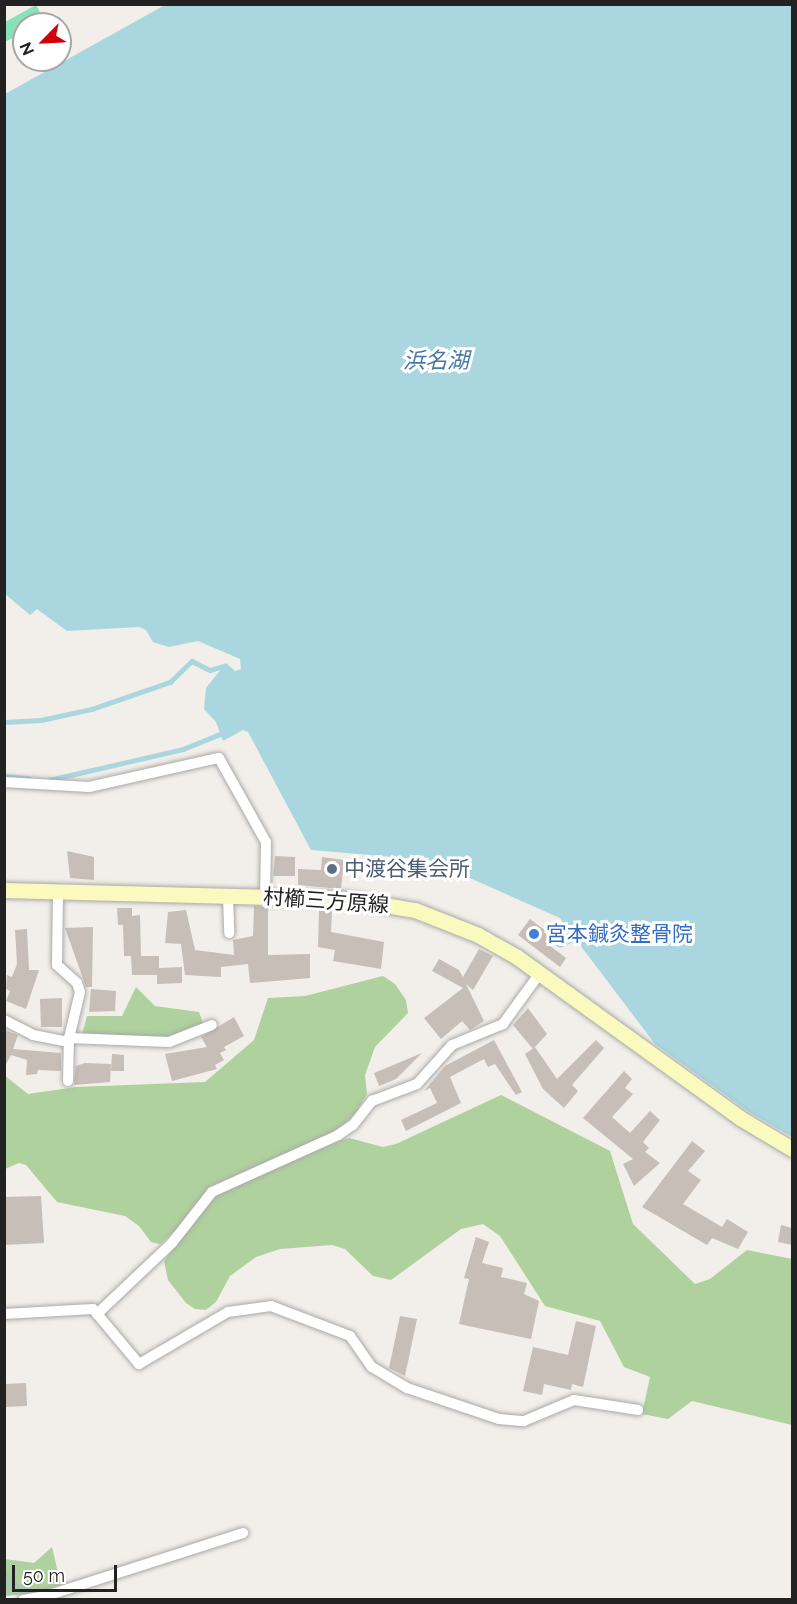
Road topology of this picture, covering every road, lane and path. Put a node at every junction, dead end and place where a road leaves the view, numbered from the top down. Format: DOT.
graph roads {
  1 [pos="4,783"];
  2 [pos="4,890"];
  3 [pos="58,892"];
  4 [pos="228,896"];
  5 [pos="265,897"];
  6 [pos="229,933"];
  7 [pos="540,973"];
  8 [pos="4,1020"];
  9 [pos="212,1025"];
  10 [pos="69,1040"];
  11 [pos="68,1081"];
  12 [pos="792,1149"];
  13 [pos="4,1314"];
  14 [pos="97,1314"];
  15 [pos="638,1410"];
  16 [pos="243,1533"];
  17 [pos="23,1599"];
  1 -- 5 [label="street"];
  2 -- 3 [label="main road, 村櫛三方原線"];
  3 -- 4 [label="main road, 村櫛三方原線"];
  3 -- 10 [label="street"];
  4 -- 5 [label="main road, 村櫛三方原線"];
  4 -- 6 [label="street"];
  5 -- 7 [label="main road, 村櫛三方原線"];
  7 -- 12 [label="main road, 村櫛三方原線"];
  7 -- 14 [label="street"];
  8 -- 10 [label="street"];
  9 -- 10 [label="street"];
  10 -- 11 [label="street"];
  13 -- 14 [label="street"];
  14 -- 15 [label="street"];
  16 -- 17 [label="street"];
}
